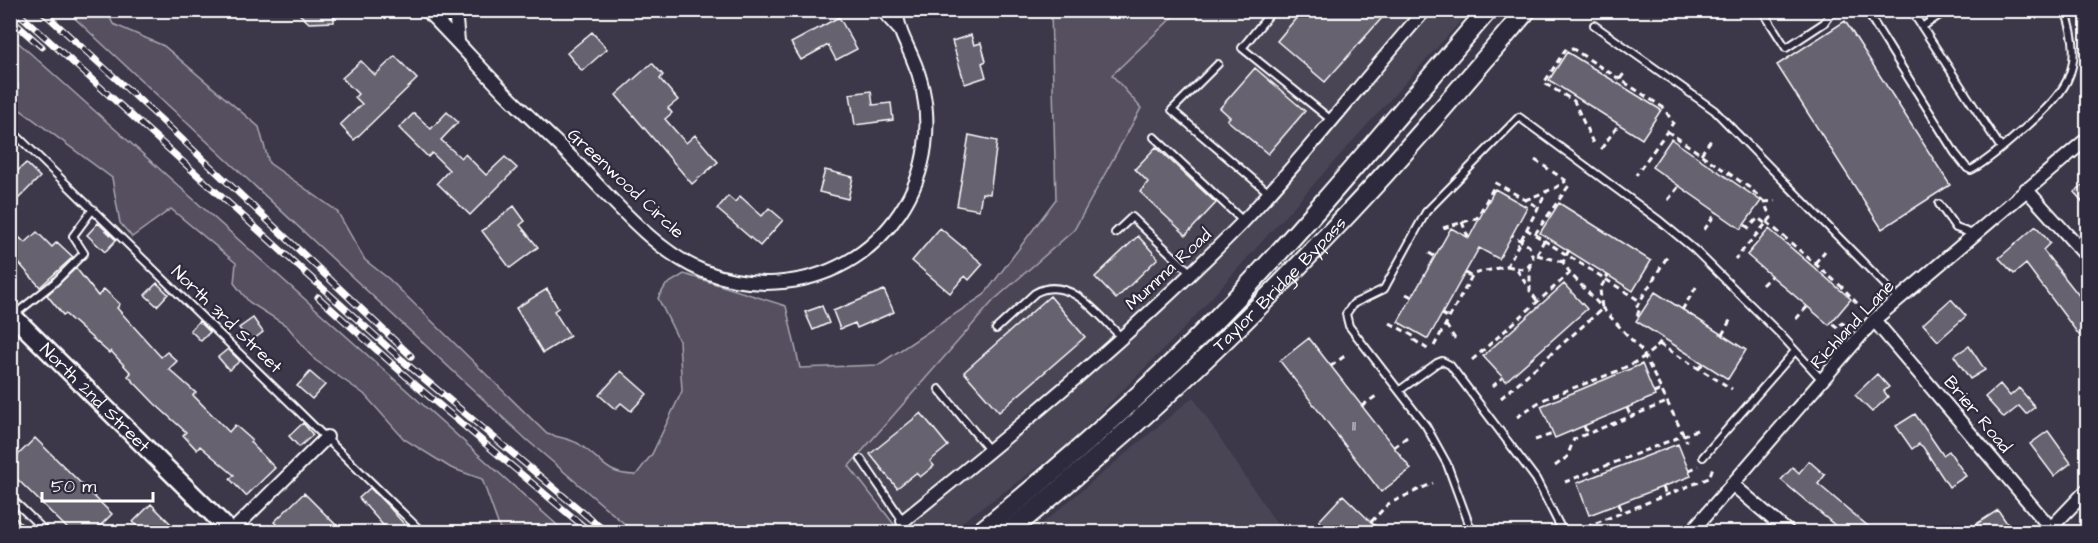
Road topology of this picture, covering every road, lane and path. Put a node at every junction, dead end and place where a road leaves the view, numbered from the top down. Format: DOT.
graph roads {
  1 [pos="426,10"];
  2 [pos="455,10"];
  3 [pos="882,10"];
  4 [pos="897,10"];
  5 [pos="1273,10"];
  6 [pos="1425,10"];
  7 [pos="1488,10"];
  8 [pos="1527,10"];
  9 [pos="1762,10"];
  10 [pos="1833,10"];
  11 [pos="1866,10"];
  12 [pos="1911,10"];
  13 [pos="1947,10"];
  14 [pos="2065,10"];
  15 [pos="1594,25"];
  16 [pos="1922,27"];
  17 [pos="899,29"];
  18 [pos="458,42"];
  19 [pos="1218,64"];
  20 [pos="1626,71"];
  21 [pos="1620,79"];
  22 [pos="1330,119"];
  23 [pos="1619,124"];
  24 [pos="10,129"];
  25 [pos="1667,131"];
  26 [pos="1154,137"];
  27 [pos="2088,138"];
  28 [pos="1711,140"];
  29 [pos="1593,143"];
  30 [pos="2001,148"];
  31 [pos="1601,150"];
  32 [pos="1701,154"];
  33 [pos="1535,160"];
  34 [pos="1636,175"];
  35 [pos="1568,182"];
  36 [pos="1678,186"];
  37 [pos="2026,189"];
  38 [pos="1546,192"];
  39 [pos="1269,193"];
  40 [pos="1525,200"];
  41 [pos="1668,200"];
  42 [pos="1764,201"];
  43 [pos="1775,201"];
  44 [pos="1939,204"];
  45 [pos="1538,207"];
  46 [pos="93,209"];
  47 [pos="1717,212"];
  48 [pos="1243,221"];
  49 [pos="1462,222"];
  50 [pos="1766,223"];
  51 [pos="1745,225"];
  52 [pos="1443,228"];
  53 [pos="1526,229"];
  54 [pos="1704,230"];
  55 [pos="1115,233"];
  56 [pos="1973,234"];
  57 [pos="1512,235"];
  58 [pos="1535,235"];
  59 [pos="1468,237"];
  60 [pos="1520,239"];
  61 [pos="1544,240"];
  62 [pos="1530,248"];
  63 [pos="1538,248"];
  64 [pos="1825,251"];
  65 [pos="1567,252"];
  66 [pos="1429,254"];
  67 [pos="1537,255"];
  68 [pos="1434,256"];
  69 [pos="1667,257"];
  70 [pos="2088,258"];
  71 [pos="1735,259"];
  72 [pos="1532,260"];
  73 [pos="1563,262"];
  74 [pos="1815,263"];
  75 [pos="1507,266"];
  76 [pos="1518,270"];
  77 [pos="1192,273"];
  78 [pos="1465,273"];
  79 [pos="1570,273"];
  80 [pos="1608,275"];
  81 [pos="1771,276"];
  82 [pos="1472,277"];
  83 [pos="1605,279"];
  84 [pos="1698,284"];
  85 [pos="1762,285"];
  86 [pos="1530,291"];
  87 [pos="1406,294"];
  88 [pos="1412,297"];
  89 [pos="1898,298"];
  90 [pos="1640,301"];
  91 [pos="1538,302"];
  92 [pos="1807,307"];
  93 [pos="1602,309"];
  94 [pos="1682,310"];
  95 [pos="12,314"];
  96 [pos="1442,314"];
  97 [pos="1637,316"];
  98 [pos="1732,317"];
  99 [pos="1449,318"];
  100 [pos="1872,318"];
  101 [pos="1796,319"];
  102 [pos="1390,323"];
  103 [pos="1833,324"];
  104 [pos="1445,325"];
  105 [pos="996,329"];
  106 [pos="1851,330"];
  107 [pos="1722,334"];
  108 [pos="1121,337"];
  109 [pos="1663,338"];
  110 [pos="1455,339"];
  111 [pos="1659,344"];
  112 [pos="1434,346"];
  113 [pos="1429,350"];
  114 [pos="1795,351"];
  115 [pos="1346,355"];
  116 [pos="1645,357"];
  117 [pos="1472,360"];
  118 [pos="1703,363"];
  119 [pos="1331,366"];
  120 [pos="1699,369"];
  121 [pos="1612,371"];
  122 [pos="1614,376"];
  123 [pos="1502,378"];
  124 [pos="1822,381"];
  125 [pos="1492,387"];
  126 [pos="939,389"];
  127 [pos="1569,389"];
  128 [pos="1732,389"];
  129 [pos="1400,390"];
  130 [pos="1661,390"];
  131 [pos="1654,393"];
  132 [pos="1571,394"];
  133 [pos="1376,396"];
  134 [pos="1501,398"];
  135 [pos="1667,402"];
  136 [pos="1362,406"];
  137 [pos="1627,408"];
  138 [pos="1630,415"];
  139 [pos="1518,417"];
  140 [pos="1584,426"];
  141 [pos="1697,430"];
  142 [pos="1587,433"];
  143 [pos="1553,434"];
  144 [pos="1682,436"];
  145 [pos="327,437"];
  146 [pos="1407,437"];
  147 [pos="1535,440"];
  148 [pos="1687,442"];
  149 [pos="1394,447"];
  150 [pos="990,451"];
  151 [pos="1703,457"];
  152 [pos="861,459"];
  153 [pos="1555,466"];
  154 [pos="1713,467"];
  155 [pos="1565,482"];
  156 [pos="1433,483"];
  157 [pos="1732,484"];
  158 [pos="1663,487"];
  159 [pos="2088,489"];
  160 [pos="1666,495"];
  161 [pos="10,497"];
  162 [pos="1619,504"];
  163 [pos="1622,512"];
  164 [pos="903,521"];
  165 [pos="1371,522"];
  166 [pos="1586,527"];
  167 [pos="2051,531"];
  168 [pos="46,532"];
  169 [pos="231,532"];
  170 [pos="422,532"];
  171 [pos="980,532"];
  172 [pos="1008,532"];
  173 [pos="1472,532"];
  174 [pos="1563,532"];
  175 [pos="1691,532"];
  176 [pos="1788,532"];
  1 -- 18 [label="street, Greenwood Circle"];
  2 -- 18 [label="street"];
  3 -- 17 [label="street"];
  4 -- 17 [label="street, Greenwood Circle"];
  5 -- 22 [label="lane"];
  6 -- 22 [label="street, Mumma Road"];
  7 -- 171 [label="main road, Taylor Bridge Bypass"];
  8 -- 172 [label="main road, Taylor Bridge Bypass"];
  9 -- 10 [label="lane"];
  11 -- 30 [label="lane"];
  12 -- 16 [label="lane"];
  13 -- 16 [label="lane"];
  14 -- 30 [label="lane"];
  15 -- 89 [label="lane"];
  16 -- 30 [label="lane"];
  17 -- 18 [label="street, Greenwood Circle"];
  19 -- 39 [label="lane"];
  20 -- 21 [label="path"];
  21 -- 25 [label="path"];
  21 -- 29 [label="path"];
  22 -- 39 [label="street, Mumma Road"];
  23 -- 31 [label="path"];
  24 -- 46 [label="lane, North 3rd Street"];
  25 -- 32 [label="path"];
  25 -- 34 [label="path"];
  26 -- 48 [label="lane"];
  27 -- 37 [label="street, Richland Lane"];
  28 -- 32 [label="path"];
  32 -- 42 [label="path"];
  33 -- 35 [label="path"];
  35 -- 38 [label="path"];
  35 -- 58 [label="path"];
  36 -- 41 [label="path"];
  37 -- 56 [label="street, Richland Lane"];
  37 -- 70 [label="street"];
  38 -- 40 [label="path"];
  38 -- 45 [label="path"];
  39 -- 48 [label="street, Mumma Road"];
  40 -- 45 [label="path"];
  40 -- 49 [label="path"];
  42 -- 43 [label="path"];
  42 -- 50 [label="path"];
  44 -- 56 [label="lane"];
  45 -- 53 [label="path"];
  46 -- 95 [label="lane"];
  46 -- 145 [label="lane, North 3rd Street"];
  47 -- 54 [label="path"];
  48 -- 77 [label="street, Mumma Road"];
  49 -- 52 [label="path"];
  49 -- 59 [label="path"];
  50 -- 51 [label="path"];
  50 -- 71 [label="path"];
  50 -- 74 [label="path"];
  53 -- 58 [label="path"];
  53 -- 60 [label="path"];
  55 -- 77 [label="lane"];
  56 -- 89 [label="street, Richland Lane"];
  57 -- 60 [label="path"];
  58 -- 61 [label="path"];
  60 -- 62 [label="path"];
  60 -- 75 [label="path"];
  61 -- 63 [label="path"];
  61 -- 65 [label="path"];
  62 -- 63 [label="path"];
  62 -- 72 [label="path"];
  63 -- 67 [label="path"];
  64 -- 74 [label="path"];
  65 -- 73 [label="path"];
  65 -- 83 [label="path"];
  66 -- 68 [label="path"];
  67 -- 72 [label="path"];
  67 -- 73 [label="path"];
  69 -- 90 [label="path"];
  72 -- 76 [label="path"];
  72 -- 86 [label="path"];
  73 -- 79 [label="path"];
  74 -- 100 [label="path"];
  75 -- 76 [label="path"];
  75 -- 82 [label="path"];
  76 -- 86 [label="path"];
  77 -- 108 [label="street, Mumma Road"];
  78 -- 82 [label="path"];
  79 -- 91 [label="path"];
  79 -- 93 [label="path"];
  80 -- 83 [label="path"];
  81 -- 85 [label="path"];
  82 -- 99 [label="path"];
  83 -- 90 [label="path"];
  83 -- 93 [label="path"];
  84 -- 94 [label="path"];
  86 -- 91 [label="path"];
  87 -- 88 [label="path"];
  89 -- 100 [label="street, Richland Lane"];
  90 -- 97 [label="path"];
  91 -- 117 [label="path"];
  92 -- 101 [label="path"];
  93 -- 116 [label="path"];
  93 -- 134 [label="path"];
  95 -- 169 [label="street, North 2nd Street"];
  96 -- 99 [label="path"];
  98 -- 107 [label="path"];
  99 -- 104 [label="path"];
  100 -- 124 [label="street, Richland Lane"];
  100 -- 167 [label="street, Brier Road"];
  102 -- 113 [label="path"];
  103 -- 106 [label="path"];
  104 -- 110 [label="path"];
  104 -- 112 [label="path"];
  105 -- 108 [label="lane"];
  108 -- 150 [label="street, Mumma Road"];
  109 -- 111 [label="path"];
  111 -- 116 [label="path"];
  111 -- 120 [label="path"];
  114 -- 124 [label="lane"];
  114 -- 129 [label="lane"];
  114 -- 151 [label="lane"];
  115 -- 119 [label="path"];
  116 -- 121 [label="path"];
  116 -- 130 [label="path"];
  118 -- 120 [label="path"];
  120 -- 128 [label="path"];
  121 -- 122 [label="path"];
  121 -- 127 [label="path"];
  123 -- 125 [label="path"];
  124 -- 157 [label="street, Richland Lane"];
  126 -- 150 [label="lane"];
  127 -- 132 [label="path"];
  127 -- 139 [label="path"];
  129 -- 173 [label="lane"];
  129 -- 174 [label="lane"];
  130 -- 131 [label="path"];
  130 -- 135 [label="path"];
  133 -- 136 [label="path"];
  135 -- 138 [label="path"];
  135 -- 144 [label="path"];
  137 -- 138 [label="path"];
  138 -- 142 [label="path"];
  140 -- 142 [label="path"];
  141 -- 144 [label="path"];
  142 -- 153 [label="path"];
  143 -- 147 [label="path"];
  144 -- 148 [label="path"];
  144 -- 155 [label="path"];
  145 -- 169 [label="street"];
  145 -- 170 [label="lane, North 3rd Street"];
  146 -- 149 [label="path"];
  150 -- 164 [label="street, Mumma Road"];
  152 -- 164 [label="lane"];
  154 -- 160 [label="path"];
  156 -- 165 [label="path"];
  157 -- 175 [label="street, Richland Lane"];
  157 -- 176 [label="street"];
  158 -- 160 [label="path"];
  159 -- 167 [label="street"];
  160 -- 163 [label="path"];
  161 -- 168 [label="lane"];
  162 -- 163 [label="path"];
  163 -- 166 [label="path"];
}
